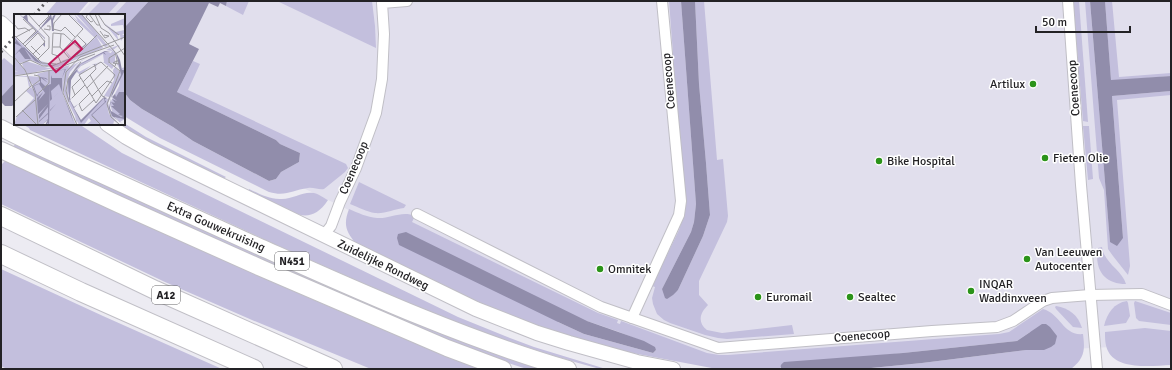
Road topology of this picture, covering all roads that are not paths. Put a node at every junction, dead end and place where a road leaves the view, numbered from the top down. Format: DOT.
graph roads {
  1 [pos="408,1"];
  2 [pos="662,1"];
  3 [pos="1068,1"];
  4 [pos="381,2"];
  5 [pos="1,23"];
  6 [pos="14,35"];
  7 [pos="1,37"];
  8 [pos="14,49"];
  9 [pos="108,125"];
  10 [pos="1,128"];
  11 [pos="4,151"];
  12 [pos="417,214"];
  13 [pos="1,216"];
  14 [pos="323,236"];
  15 [pos="1,254"];
  16 [pos="1090,295"];
  17 [pos="1171,305"];
  18 [pos="632,318"];
  19 [pos="254,369"];
  20 [pos="333,369"];
  21 [pos="503,369"];
  22 [pos="568,369"];
  23 [pos="673,369"];
  24 [pos="1097,369"];
  1 -- 4 [label="street, Coenecoop"];
  2 -- 18 [label="street, Coenecoop"];
  3 -- 16 [label="street, Coenecoop"];
  4 -- 14 [label="street, Coenecoop"];
  5 -- 6 [label="main road"];
  7 -- 8 [label="main road"];
  9 -- 14 [label="main road, Zuidelijke Rondweg"];
  10 -- 22 [label="main road, Extra Gouwekruising / N451"];
  11 -- 21 [label="main road, Extra Gouwekruising / N451"];
  12 -- 18 [label="street, Coenecoop"];
  13 -- 20 [label="highway, A12"];
  14 -- 23 [label="main road, Zuidelijke Rondweg"];
  15 -- 19 [label="highway"];
  16 -- 17 [label="street, Coenecoop"];
  16 -- 18 [label="street, Coenecoop"];
  16 -- 24 [label="street, Coenecoop"];
}
